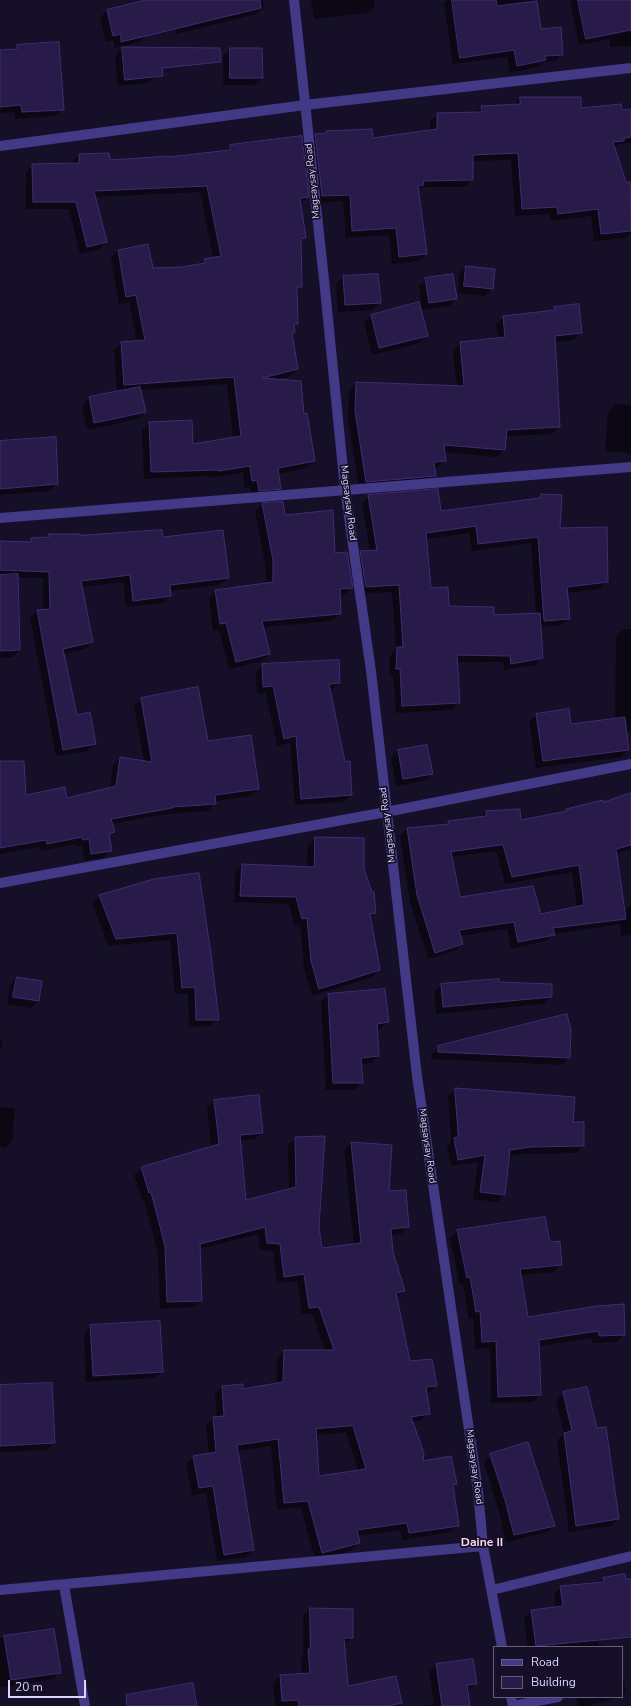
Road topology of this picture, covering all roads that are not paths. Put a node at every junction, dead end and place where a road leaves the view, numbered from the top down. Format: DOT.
graph roads {
  1 [pos="294,0"];
  2 [pos="631,68"];
  3 [pos="305,105"];
  4 [pos="0,146"];
  5 [pos="631,467"];
  6 [pos="345,489"];
  7 [pos="0,518"];
  8 [pos="631,764"];
  9 [pos="386,812"];
  10 [pos="0,883"];
  11 [pos="483,1546"];
  12 [pos="631,1556"];
  13 [pos="64,1584"];
  14 [pos="0,1590"];
  15 [pos="492,1590"];
  16 [pos="502,1646"];
  17 [pos="553,1698"];
  18 [pos="85,1706"];
  19 [pos="513,1706"];
  1 -- 3 [label="street, Magsaysay Road"];
  2 -- 3 [label="street"];
  3 -- 4 [label="street"];
  3 -- 6 [label="street, Magsaysay Road"];
  5 -- 6 [label="street"];
  6 -- 7 [label="street"];
  6 -- 9 [label="street, Magsaysay Road"];
  8 -- 9 [label="street"];
  9 -- 10 [label="street"];
  9 -- 11 [label="street, Magsaysay Road"];
  11 -- 13 [label="street"];
  11 -- 15 [label="street, Magsaysay Road"];
  12 -- 15 [label="street"];
  13 -- 14 [label="street"];
  13 -- 18 [label="street"];
  15 -- 16 [label="street, Magsaysay Road"];
  17 -- 19 [label="street"];
}
